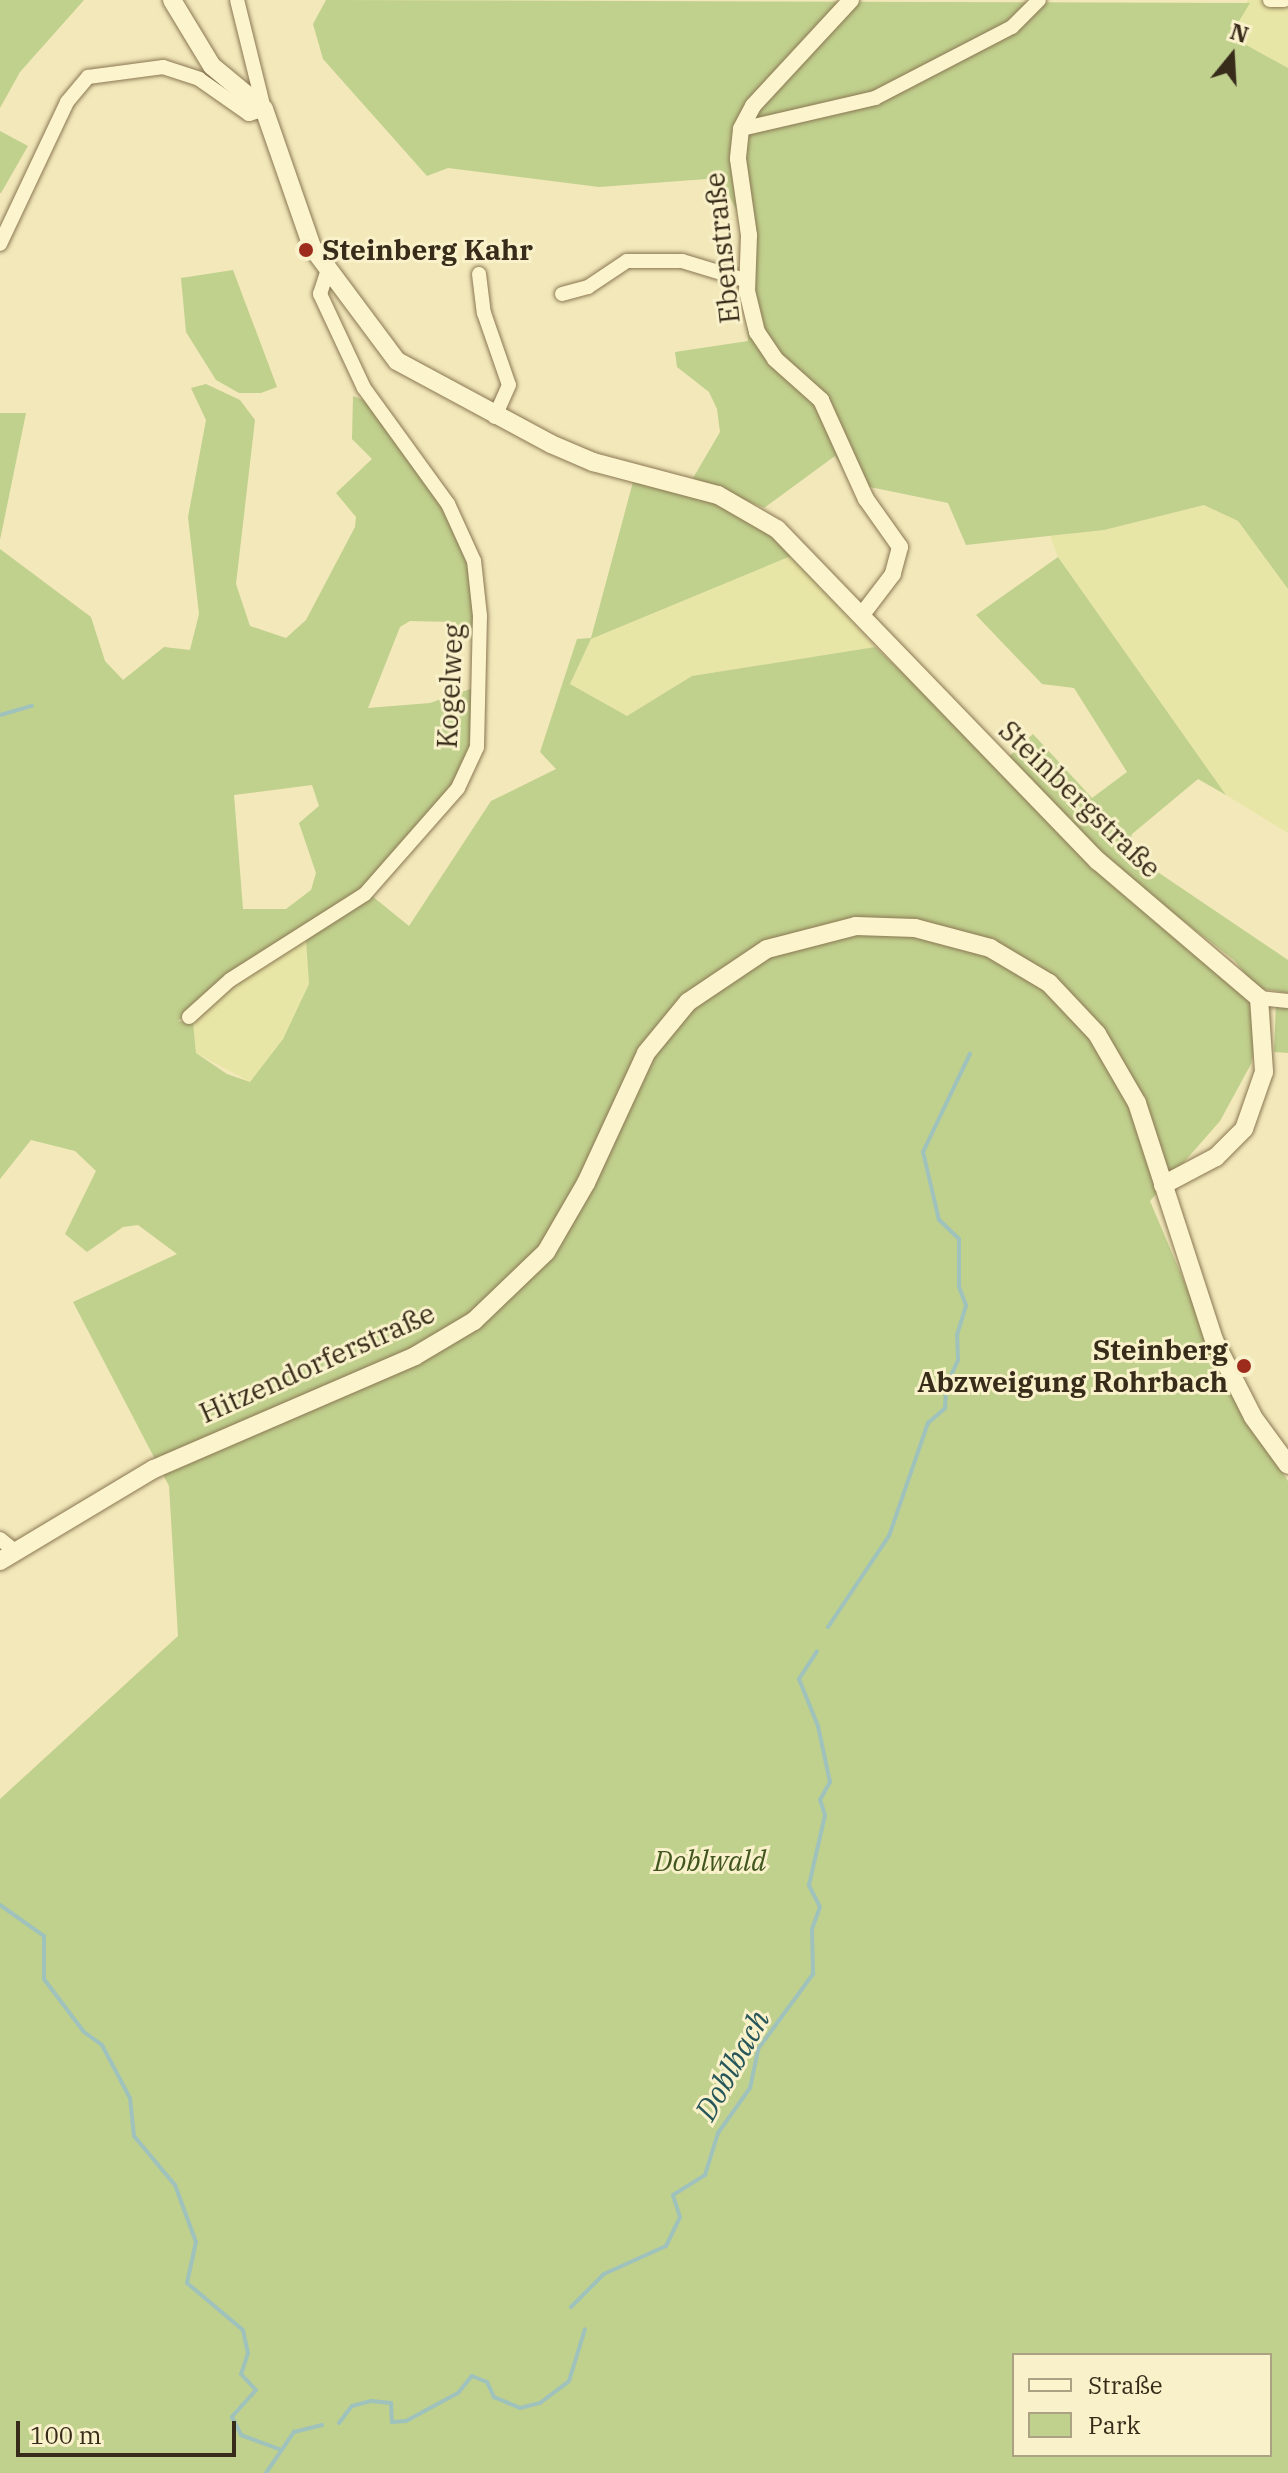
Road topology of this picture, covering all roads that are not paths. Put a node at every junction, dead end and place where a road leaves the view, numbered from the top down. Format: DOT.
graph roads {
  1 [pos="172,0"];
  2 [pos="237,0"];
  3 [pos="851,0"];
  4 [pos="1039,0"];
  5 [pos="1270,0"];
  6 [pos="1284,0"];
  7 [pos="264,109"];
  8 [pos="741,129"];
  9 [pos="0,244"];
  10 [pos="327,273"];
  11 [pos="479,274"];
  12 [pos="748,281"];
  13 [pos="562,294"];
  14 [pos="495,417"];
  15 [pos="861,616"];
  16 [pos="1259,998"];
  17 [pos="1288,1001"];
  18 [pos="189,1017"];
  19 [pos="1163,1185"];
  20 [pos="1288,1465"];
  21 [pos="5,1550"];
  1 -- 7 [label="main road"];
  2 -- 7 [label="street"];
  3 -- 8 [label="street"];
  4 -- 8 [label="street"];
  5 -- 6 [label="street"];
  7 -- 9 [label="street"];
  7 -- 10 [label="main road, Steinbergstraße"];
  8 -- 12 [label="street, Ebenstraße"];
  10 -- 14 [label="main road, Steinbergstraße"];
  10 -- 18 [label="street, Kogelweg"];
  11 -- 14 [label="street"];
  12 -- 13 [label="street"];
  12 -- 15 [label="street, Ebenstraße"];
  14 -- 15 [label="main road, Steinbergstraße"];
  15 -- 16 [label="main road, Steinbergstraße"];
  16 -- 17 [label="street"];
  16 -- 19 [label="main road"];
  19 -- 20 [label="main road, Hitzendorferstraße"];
  19 -- 21 [label="main road, Hitzendorferstraße"];
}
